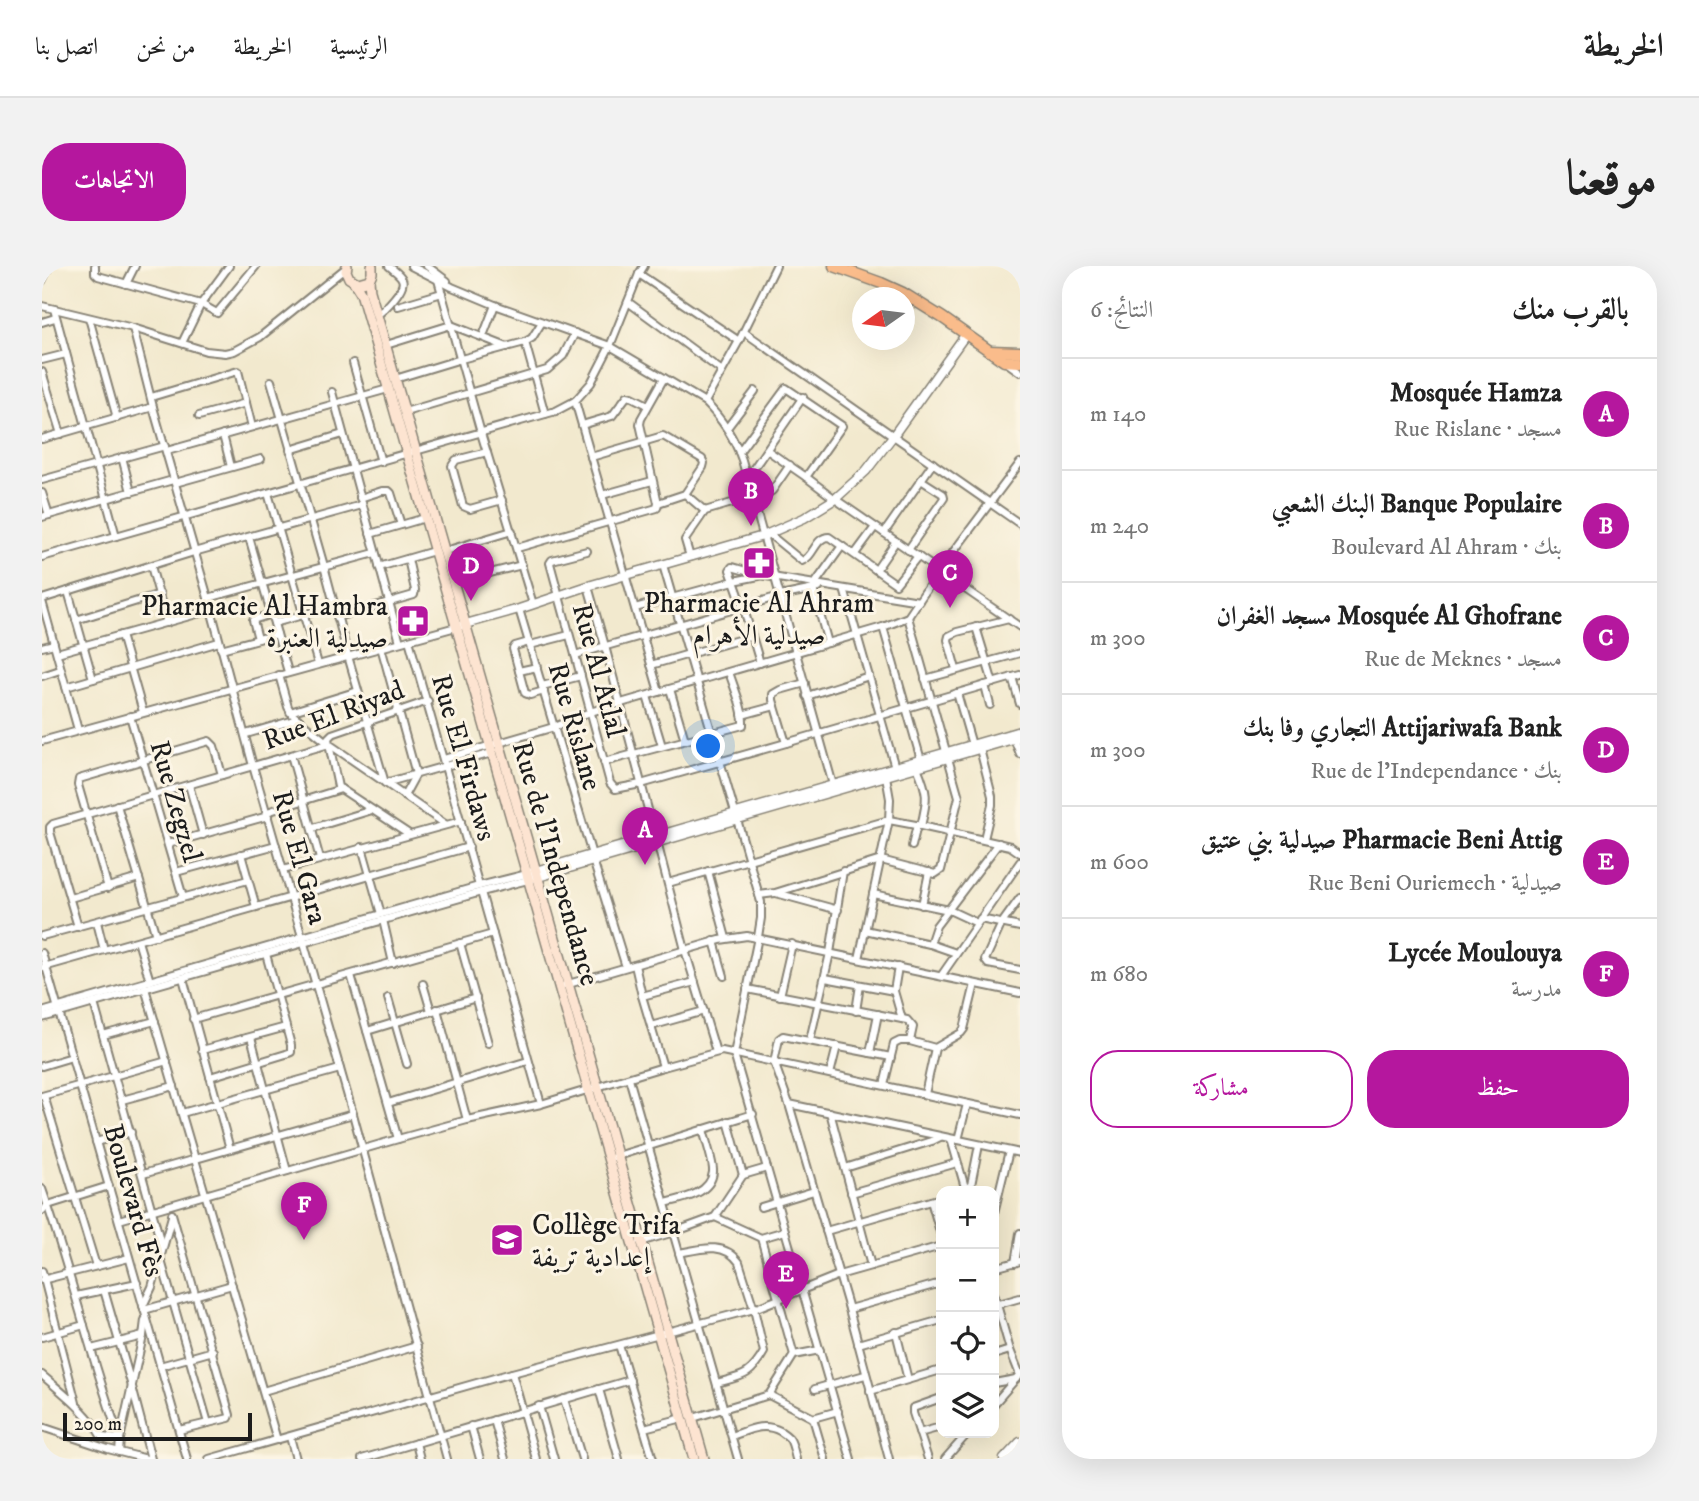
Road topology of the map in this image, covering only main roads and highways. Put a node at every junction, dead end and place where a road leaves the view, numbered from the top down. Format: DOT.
graph roads {
  1 [pos="347,266"];
  2 [pos="372,266"];
  3 [pos="834,266"];
  4 [pos="369,280"];
  5 [pos="352,281"];
  6 [pos="990,351"];
  7 [pos="1020,352"];
  8 [pos="1020,362"];
  9 [pos="461,625"];
  10 [pos="688,1418"];
  11 [pos="694,1459"];
  12 [pos="704,1459"];
  1 -- 5 [label="main road, Rue de l'Independance"];
  2 -- 4 [label="main road"];
  3 -- 6 [label="highway"];
  4 -- 5 [label="main road"];
  4 -- 9 [label="main road, Rue de l'Independance"];
  5 -- 9 [label="main road, Rue de l'Independance"];
  6 -- 7 [label="highway"];
  6 -- 8 [label="highway"];
  9 -- 10 [label="main road, Rue de l'Independance"];
  10 -- 11 [label="main road, Rue de l'Independance"];
  10 -- 12 [label="main road, Rue de l'Independance"];
}
